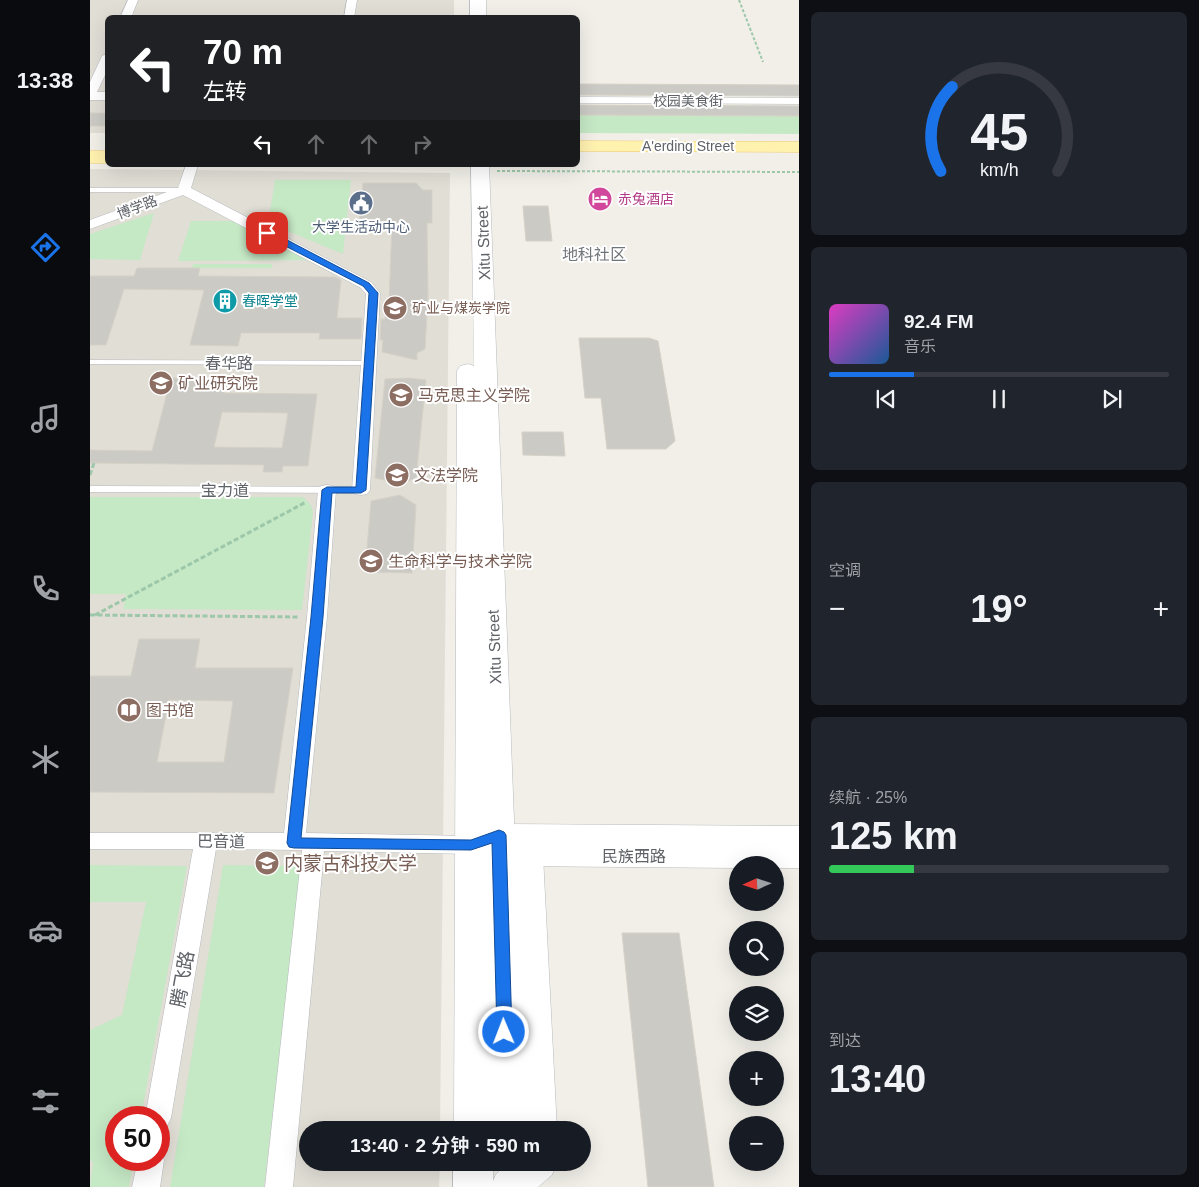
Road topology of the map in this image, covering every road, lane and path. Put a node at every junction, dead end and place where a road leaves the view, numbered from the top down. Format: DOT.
graph roads {
  1 [pos="133,0"];
  2 [pos="352,0"];
  3 [pos="465,0"];
  4 [pos="478,0"];
  5 [pos="740,0"];
  6 [pos="126,15"];
  7 [pos="350,15"];
  8 [pos="465,15"];
  9 [pos="478,15"];
  10 [pos="105,62"];
  11 [pos="763,62"];
  12 [pos="90,95"];
  13 [pos="105,96"];
  14 [pos="580,100"];
  15 [pos="799,101"];
  16 [pos="90,144"];
  17 [pos="105,144"];
  18 [pos="580,146"];
  19 [pos="799,147"];
  20 [pos="90,157"];
  21 [pos="105,157"];
  22 [pos="580,159"];
  23 [pos="799,160"];
  24 [pos="191,167"];
  25 [pos="476,167"];
  26 [pos="799,172"];
  27 [pos="90,190"];
  28 [pos="184,190"];
  29 [pos="90,225"];
  30 [pos="90,362"];
  31 [pos="369,364"];
  32 [pos="94,463"];
  33 [pos="90,475"];
  34 [pos="90,490"];
  35 [pos="327,490"];
  36 [pos="361,490"];
  37 [pos="90,615"];
  38 [pos="95,615"];
  39 [pos="317,617"];
  40 [pos="799,837"];
  41 [pos="206,840"];
  42 [pos="90,841"];
  43 [pos="304,843"];
  44 [pos="499,848"];
  45 [pos="799,858"];
  46 [pos="160,1106"];
  47 [pos="474,1121"];
  48 [pos="507,1121"];
  49 [pos="537,1121"];
  50 [pos="149,1171"];
  51 [pos="473,1171"];
  52 [pos="508,1171"];
  53 [pos="528,1171"];
  54 [pos="146,1187"];
  55 [pos="279,1187"];
  56 [pos="473,1187"];
  57 [pos="509,1187"];
  1 -- 6 [label="street"];
  2 -- 7 [label="street"];
  3 -- 8 [label="main road"];
  4 -- 9 [label="main road"];
  5 -- 11 [label="path"];
  10 -- 12 [label="street"];
  12 -- 13 [label="street"];
  14 -- 15 [label="street, 校园美食街"];
  16 -- 17 [label="main road"];
  18 -- 19 [label="main road, A'erding Street"];
  20 -- 21 [label="main road"];
  22 -- 23 [label="main road, A'erding Street"];
  24 -- 28 [label="street"];
  25 -- 26 [label="path"];
  25 -- 44 [label="main road, Xitu Street"];
  27 -- 28 [label="lane"];
  28 -- 29 [label="street, 博学路"];
  28 -- 31 [label="street"];
  30 -- 31 [label="lane, 春华路"];
  31 -- 36 [label="street"];
  32 -- 33 [label="path"];
  34 -- 35 [label="lane, 宝力道"];
  35 -- 36 [label="lane, 宝力道"];
  35 -- 38 [label="path"];
  35 -- 39 [label="street"];
  37 -- 38 [label="path"];
  38 -- 39 [label="path"];
  39 -- 43 [label="street"];
  40 -- 44 [label="street, 民族西路"];
  41 -- 42 [label="street, 巴音道"];
  41 -- 43 [label="street, 巴音道"];
  41 -- 46 [label="street, 腾飞路"];
  43 -- 44 [label="street, 巴音道"];
  43 -- 55 [label="street"];
  44 -- 45 [label="street, 民族西路"];
  44 -- 47 [label="main road, Xitu Street"];
  44 -- 48 [label="main road, Xitu Street"];
  44 -- 49 [label="main road"];
  50 -- 54 [label="street"];
  51 -- 56 [label="main road"];
  52 -- 57 [label="main road"];
  53 -- 57 [label="main road"];
}
